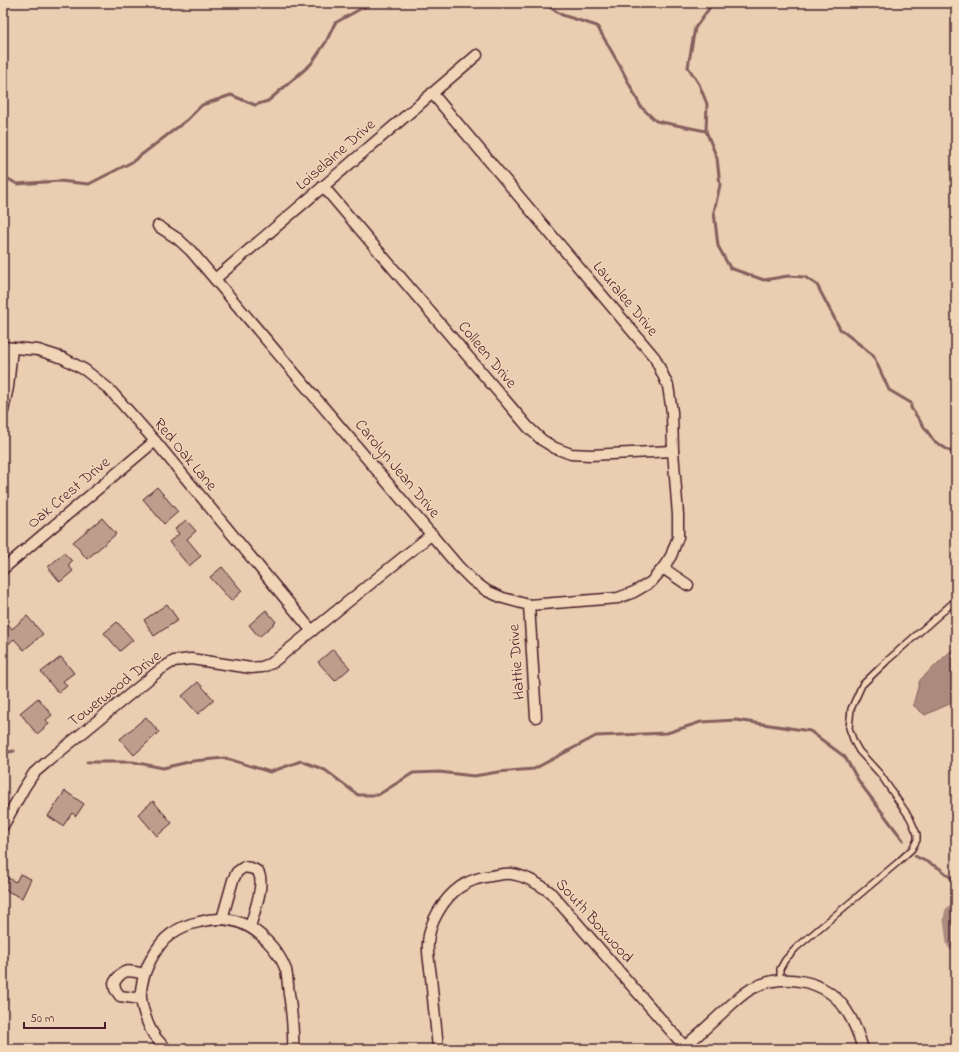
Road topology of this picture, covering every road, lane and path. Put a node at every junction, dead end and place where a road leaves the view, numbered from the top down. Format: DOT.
graph roads {
  1 [pos="477,55"];
  2 [pos="432,93"];
  3 [pos="323,186"];
  4 [pos="158,226"];
  5 [pos="215,278"];
  6 [pos="7,347"];
  7 [pos="3,411"];
  8 [pos="155,441"];
  9 [pos="673,451"];
  10 [pos="432,534"];
  11 [pos="663,568"];
  12 [pos="3,569"];
  13 [pos="688,585"];
  14 [pos="956,600"];
  15 [pos="529,604"];
  16 [pos="312,631"];
  17 [pos="536,717"];
  18 [pos="3,826"];
  19 [pos="222,919"];
  20 [pos="250,927"];
  21 [pos="144,974"];
  22 [pos="780,981"];
  23 [pos="141,999"];
  24 [pos="683,1048"];
  25 [pos="166,1049"];
  26 [pos="293,1049"];
  27 [pos="438,1049"];
  28 [pos="863,1049"];
  1 -- 2 [label="street, Loiselaine Drive"];
  2 -- 3 [label="street, Loiselaine Drive"];
  2 -- 9 [label="street, Lauralee Drive"];
  3 -- 5 [label="street, Loiselaine Drive"];
  3 -- 9 [label="street, Colleen Drive"];
  4 -- 5 [label="street, Carolyn Jean Drive"];
  5 -- 10 [label="street, Carolyn Jean Drive"];
  6 -- 7 [label="street"];
  6 -- 8 [label="street, Red Oak Lane"];
  8 -- 12 [label="street, Oak Crest Drive"];
  8 -- 16 [label="street, Red Oak Lane"];
  9 -- 11 [label="street, Lauralee Drive"];
  10 -- 15 [label="street, Carolyn Jean Drive"];
  10 -- 16 [label="street, Towerwood Drive"];
  11 -- 13 [label="street"];
  11 -- 15 [label="street, Carolyn Jean Drive"];
  14 -- 22 [label="lane"];
  15 -- 17 [label="street, Hattie Drive"];
  16 -- 18 [label="street, Towerwood Drive"];
  19 -- 20 [label="street"];
  19 -- 20 [label="street"];
  19 -- 21 [label="street"];
  20 -- 26 [label="street"];
  21 -- 23 [label="street"];
  21 -- 23 [label="street"];
  22 -- 24 [label="street"];
  22 -- 28 [label="street"];
  23 -- 25 [label="street"];
  24 -- 27 [label="street, South Boxwood"];
}
